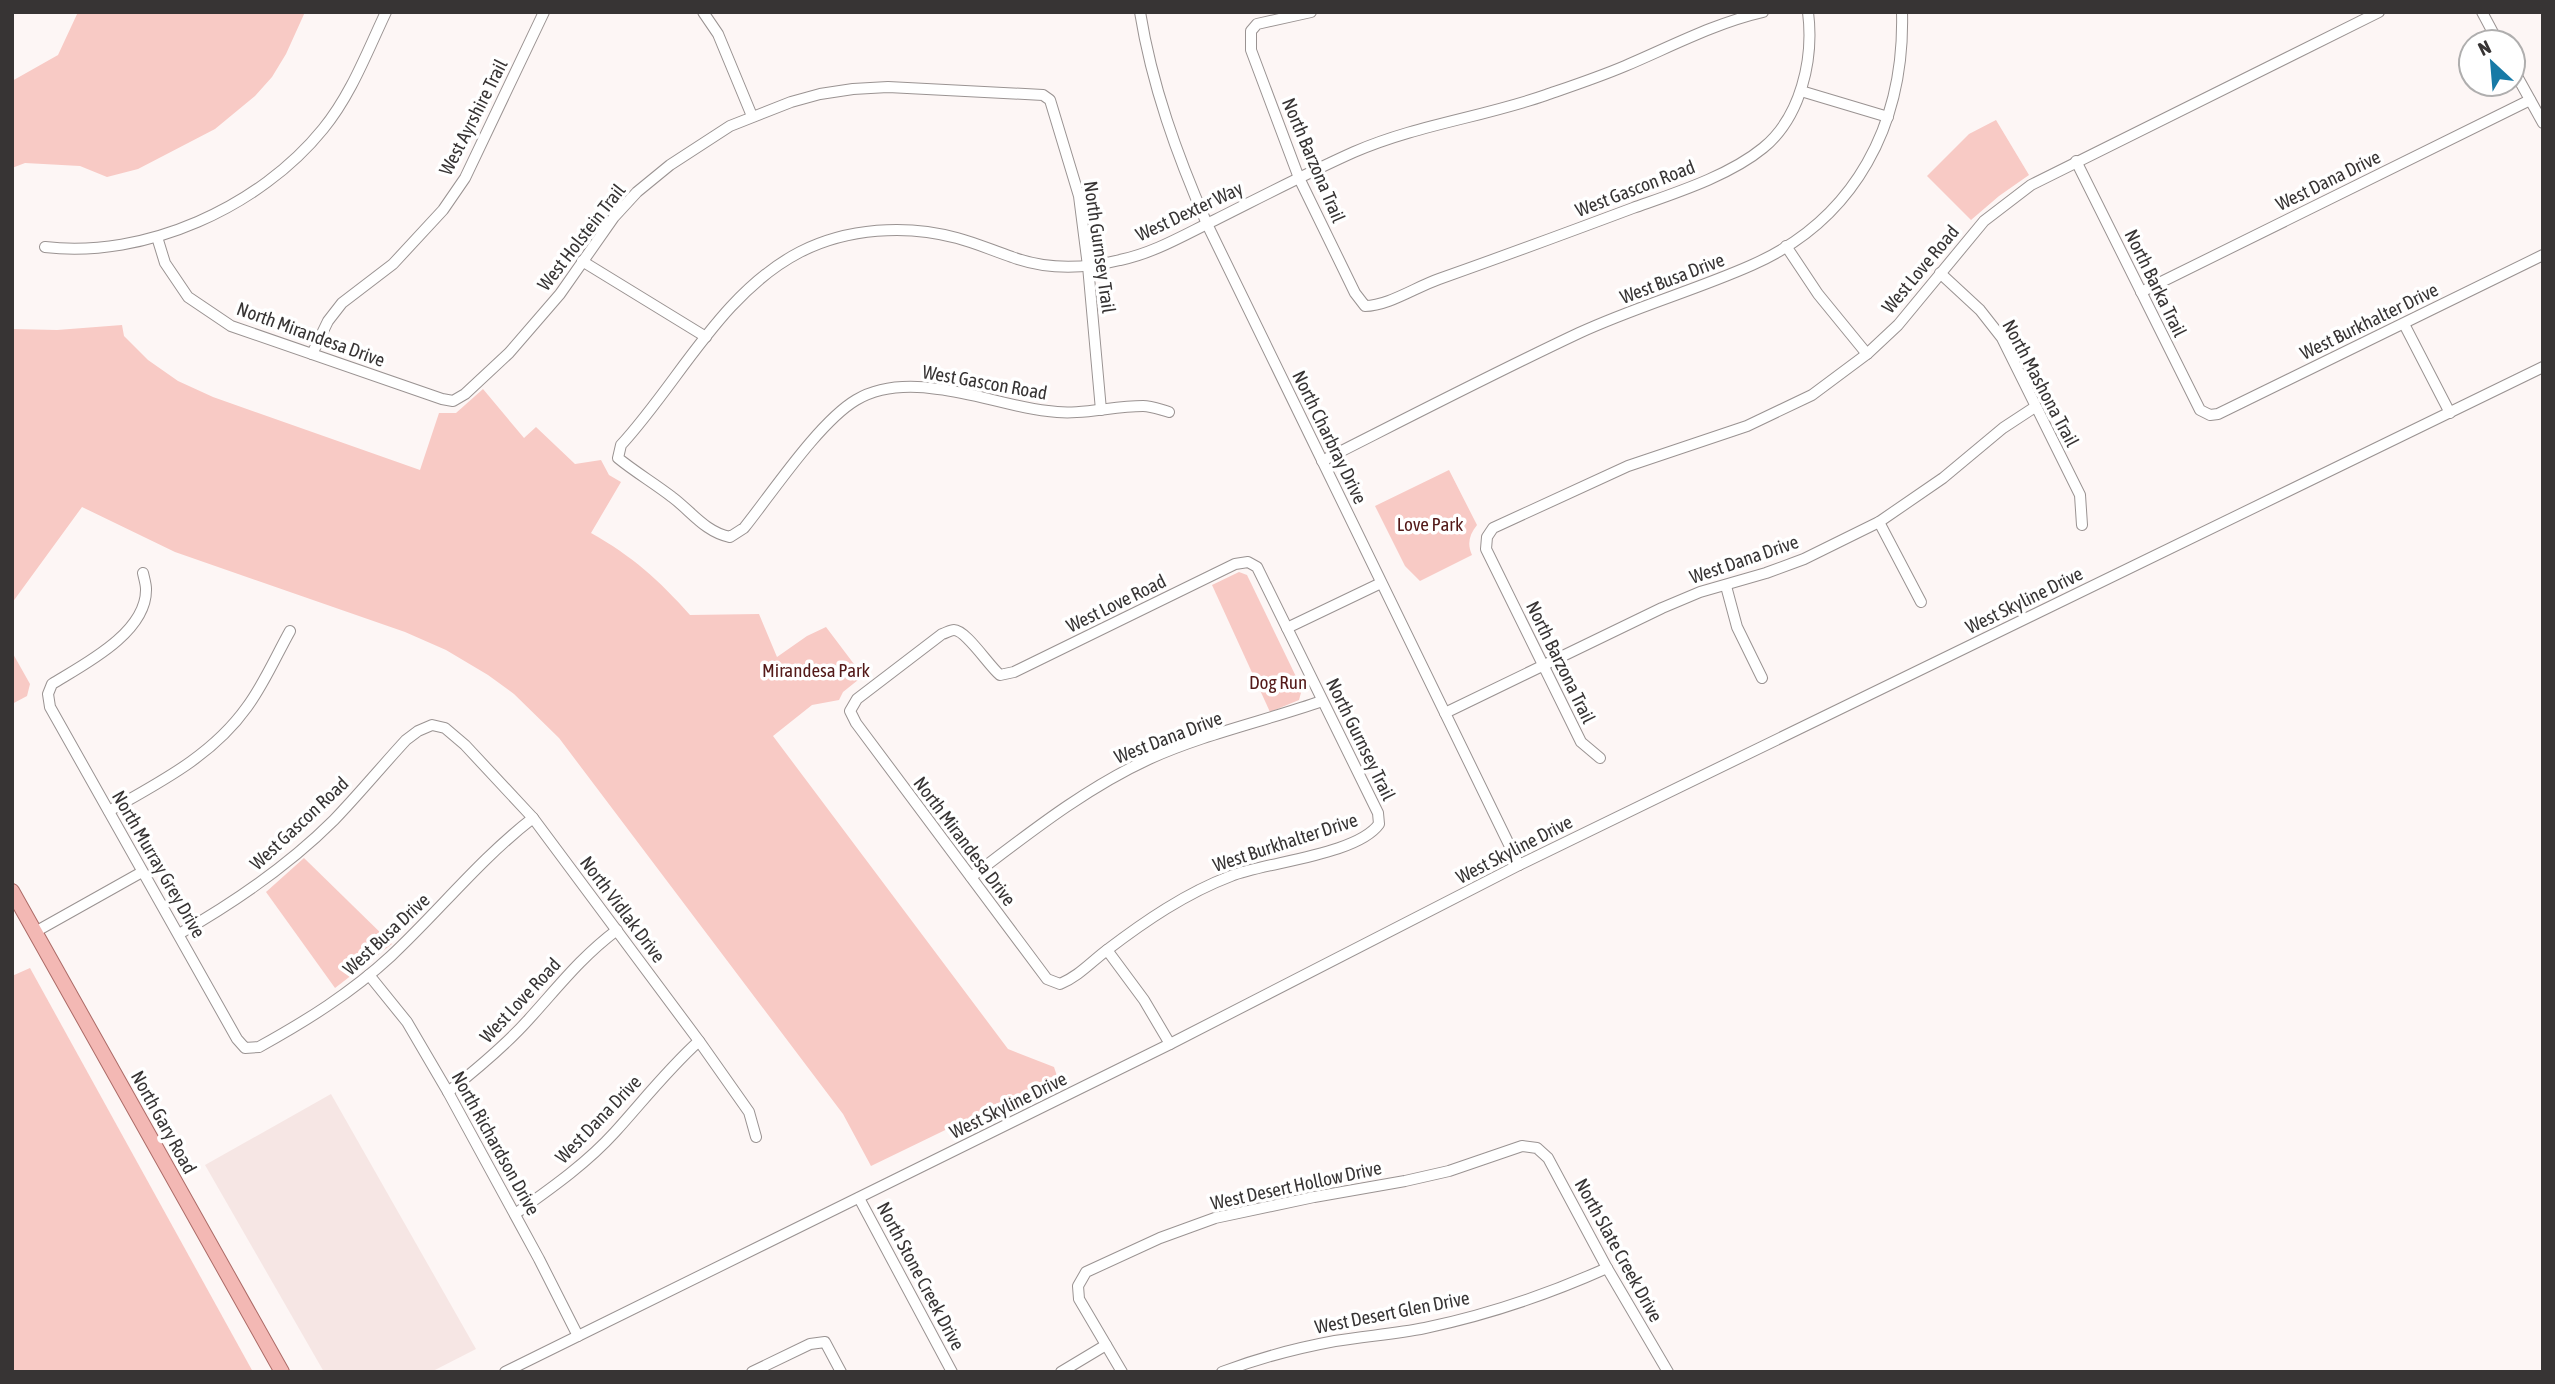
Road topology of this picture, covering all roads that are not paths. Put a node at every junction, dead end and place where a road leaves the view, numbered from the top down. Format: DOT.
graph roads {
  1 [pos="386,12"];
  2 [pos="544,12"];
  3 [pos="703,12"];
  4 [pos="1140,12"];
  5 [pos="1311,12"];
  6 [pos="1763,12"];
  7 [pos="1808,12"];
  8 [pos="1902,12"];
  9 [pos="2379,12"];
  10 [pos="2482,12"];
  11 [pos="2491,28"];
  12 [pos="1801,91"];
  13 [pos="1043,95"];
  14 [pos="2527,95"];
  15 [pos="2530,100"];
  16 [pos="752,116"];
  17 [pos="1888,117"];
  18 [pos="2543,123"];
  19 [pos="2076,161"];
  20 [pos="1299,178"];
  21 [pos="1207,224"];
  22 [pos="157,237"];
  23 [pos="1786,246"];
  24 [pos="45,247"];
  25 [pos="2543,255"];
  26 [pos="582,261"];
  27 [pos="1088,266"];
  28 [pos="1940,273"];
  29 [pos="2141,292"];
  30 [pos="1365,306"];
  31 [pos="2404,324"];
  32 [pos="706,337"];
  33 [pos="312,354"];
  34 [pos="1867,354"];
  35 [pos="2543,367"];
  36 [pos="453,401"];
  37 [pos="2035,407"];
  38 [pos="1101,410"];
  39 [pos="1169,412"];
  40 [pos="2450,413"];
  41 [pos="2210,415"];
  42 [pos="1322,461"];
  43 [pos="1879,522"];
  44 [pos="2082,525"];
  45 [pos="730,537"];
  46 [pos="1487,537"];
  47 [pos="1248,562"];
  48 [pos="143,573"];
  49 [pos="1381,583"];
  50 [pos="1726,586"];
  51 [pos="1921,602"];
  52 [pos="1287,628"];
  53 [pos="290,631"];
  54 [pos="1543,666"];
  55 [pos="1762,678"];
  56 [pos="1322,701"];
  57 [pos="850,710"];
  58 [pos="1445,713"];
  59 [pos="432,725"];
  60 [pos="1600,758"];
  61 [pos="109,811"];
  62 [pos="533,818"];
  63 [pos="1379,824"];
  64 [pos="1519,865"];
  65 [pos="142,872"];
  66 [pos="971,877"];
  67 [pos="12,891"];
  68 [pos="617,930"];
  69 [pos="35,932"];
  70 [pos="179,934"];
  71 [pos="1107,950"];
  72 [pos="369,975"];
  73 [pos="1060,984"];
  74 [pos="699,1041"];
  75 [pos="1170,1044"];
  76 [pos="245,1048"];
  77 [pos="448,1093"];
  78 [pos="757,1137"];
  79 [pos="1537,1148"];
  80 [pos="859,1198"];
  81 [pos="515,1214"];
  82 [pos="1607,1268"];
  83 [pos="578,1336"];
  84 [pos="1106,1345"];
  85 [pos="282,1372"];
  86 [pos="505,1372"];
  87 [pos="752,1372"];
  88 [pos="841,1372"];
  89 [pos="952,1372"];
  90 [pos="1061,1372"];
  91 [pos="1122,1372"];
  92 [pos="1223,1372"];
  93 [pos="1668,1372"];
  1 -- 22 [label="street"];
  2 -- 33 [label="street, West Ayrshire Trail"];
  3 -- 16 [label="street"];
  4 -- 21 [label="street, North Charbray Drive"];
  5 -- 20 [label="street, North Barzona Trail"];
  6 -- 20 [label="street, West Dexter Way"];
  7 -- 12 [label="street"];
  8 -- 17 [label="street, West Busa Drive"];
  9 -- 19 [label="street, West Love Road"];
  10 -- 11 [label="street"];
  12 -- 17 [label="street"];
  12 -- 30 [label="street, West Gascon Road"];
  13 -- 16 [label="street, West Holstein Trail"];
  13 -- 27 [label="street, North Gurnsey Trail"];
  14 -- 15 [label="street"];
  15 -- 18 [label="street"];
  15 -- 29 [label="street, West Dana Drive"];
  16 -- 26 [label="street, West Holstein Trail"];
  17 -- 23 [label="street, West Busa Drive"];
  19 -- 28 [label="street, West Love Road"];
  19 -- 29 [label="street, North Barka Trail"];
  20 -- 21 [label="street, West Dexter Way"];
  20 -- 30 [label="street, North Barzona Trail"];
  21 -- 27 [label="street, West Dexter Way"];
  21 -- 42 [label="street, North Charbray Drive"];
  22 -- 24 [label="street"];
  22 -- 33 [label="street, North Mirandesa Drive"];
  23 -- 34 [label="street"];
  23 -- 42 [label="street, West Busa Drive"];
  25 -- 31 [label="street, West Burkhalter Drive"];
  26 -- 32 [label="street"];
  26 -- 36 [label="street, West Holstein Trail"];
  27 -- 32 [label="street, West Dexter Way"];
  27 -- 38 [label="street, North Gurnsey Trail"];
  28 -- 34 [label="street, West Love Road"];
  28 -- 37 [label="street, North Mashona Trail"];
  29 -- 41 [label="street, North Barka Trail"];
  31 -- 40 [label="street"];
  31 -- 41 [label="street, West Burkhalter Drive"];
  32 -- 45 [label="street, West Dexter Way"];
  33 -- 36 [label="street, North Mirandesa Drive"];
  34 -- 46 [label="street, West Love Road"];
  35 -- 40 [label="street, West Skyline Drive"];
  37 -- 43 [label="street, West Dana Drive"];
  37 -- 44 [label="street, North Mashona Trail"];
  38 -- 39 [label="street, West Gascon Road"];
  38 -- 45 [label="street, West Gascon Road"];
  40 -- 64 [label="street, West Skyline Drive"];
  42 -- 49 [label="street, North Charbray Drive"];
  43 -- 50 [label="street, West Dana Drive"];
  43 -- 51 [label="street"];
  46 -- 54 [label="street, North Barzona Trail"];
  47 -- 52 [label="street, North Gurnsey Trail"];
  47 -- 57 [label="street, West Love Road"];
  48 -- 61 [label="street, North Murray Grey Drive"];
  49 -- 52 [label="street"];
  49 -- 58 [label="street, North Charbray Drive"];
  50 -- 54 [label="street, West Dana Drive"];
  50 -- 55 [label="street"];
  52 -- 56 [label="street, North Gurnsey Trail"];
  53 -- 61 [label="street"];
  54 -- 58 [label="street, West Dana Drive"];
  54 -- 60 [label="street, North Barzona Trail"];
  56 -- 63 [label="street, North Gurnsey Trail"];
  56 -- 66 [label="street, West Dana Drive"];
  57 -- 66 [label="street, North Mirandesa Drive"];
  58 -- 64 [label="street, North Charbray Drive"];
  59 -- 62 [label="street, North Vidlak Drive"];
  59 -- 70 [label="street, West Gascon Road"];
  61 -- 65 [label="street, North Murray Grey Drive"];
  62 -- 68 [label="street, North Vidlak Drive"];
  62 -- 72 [label="street, West Busa Drive"];
  63 -- 71 [label="street, West Burkhalter Drive"];
  64 -- 75 [label="street, West Skyline Drive"];
  65 -- 69 [label="street"];
  65 -- 70 [label="street, North Murray Grey Drive"];
  66 -- 73 [label="street, North Mirandesa Drive"];
  67 -- 69 [label="main road, North Gary Road"];
  68 -- 74 [label="street, North Vidlak Drive"];
  68 -- 77 [label="street, West Love Road"];
  69 -- 85 [label="main road, North Gary Road"];
  70 -- 76 [label="street, North Murray Grey Drive"];
  71 -- 73 [label="street, West Burkhalter Drive"];
  71 -- 75 [label="street"];
  72 -- 76 [label="street, West Busa Drive"];
  72 -- 77 [label="street, North Richardson Drive"];
  74 -- 78 [label="street, North Vidlak Drive"];
  74 -- 81 [label="street, West Dana Drive"];
  75 -- 80 [label="street, West Skyline Drive"];
  77 -- 81 [label="street, North Richardson Drive"];
  79 -- 82 [label="street, North Slate Creek Drive"];
  79 -- 84 [label="street, West Desert Hollow Drive"];
  80 -- 83 [label="street, West Skyline Drive"];
  80 -- 89 [label="street, North Stone Creek Drive"];
  81 -- 83 [label="street, North Richardson Drive"];
  82 -- 92 [label="street, West Desert Glen Drive"];
  82 -- 93 [label="street, North Slate Creek Drive"];
  83 -- 86 [label="street, West Skyline Drive"];
  84 -- 90 [label="street"];
  84 -- 91 [label="street"];
  87 -- 88 [label="street"];
}
